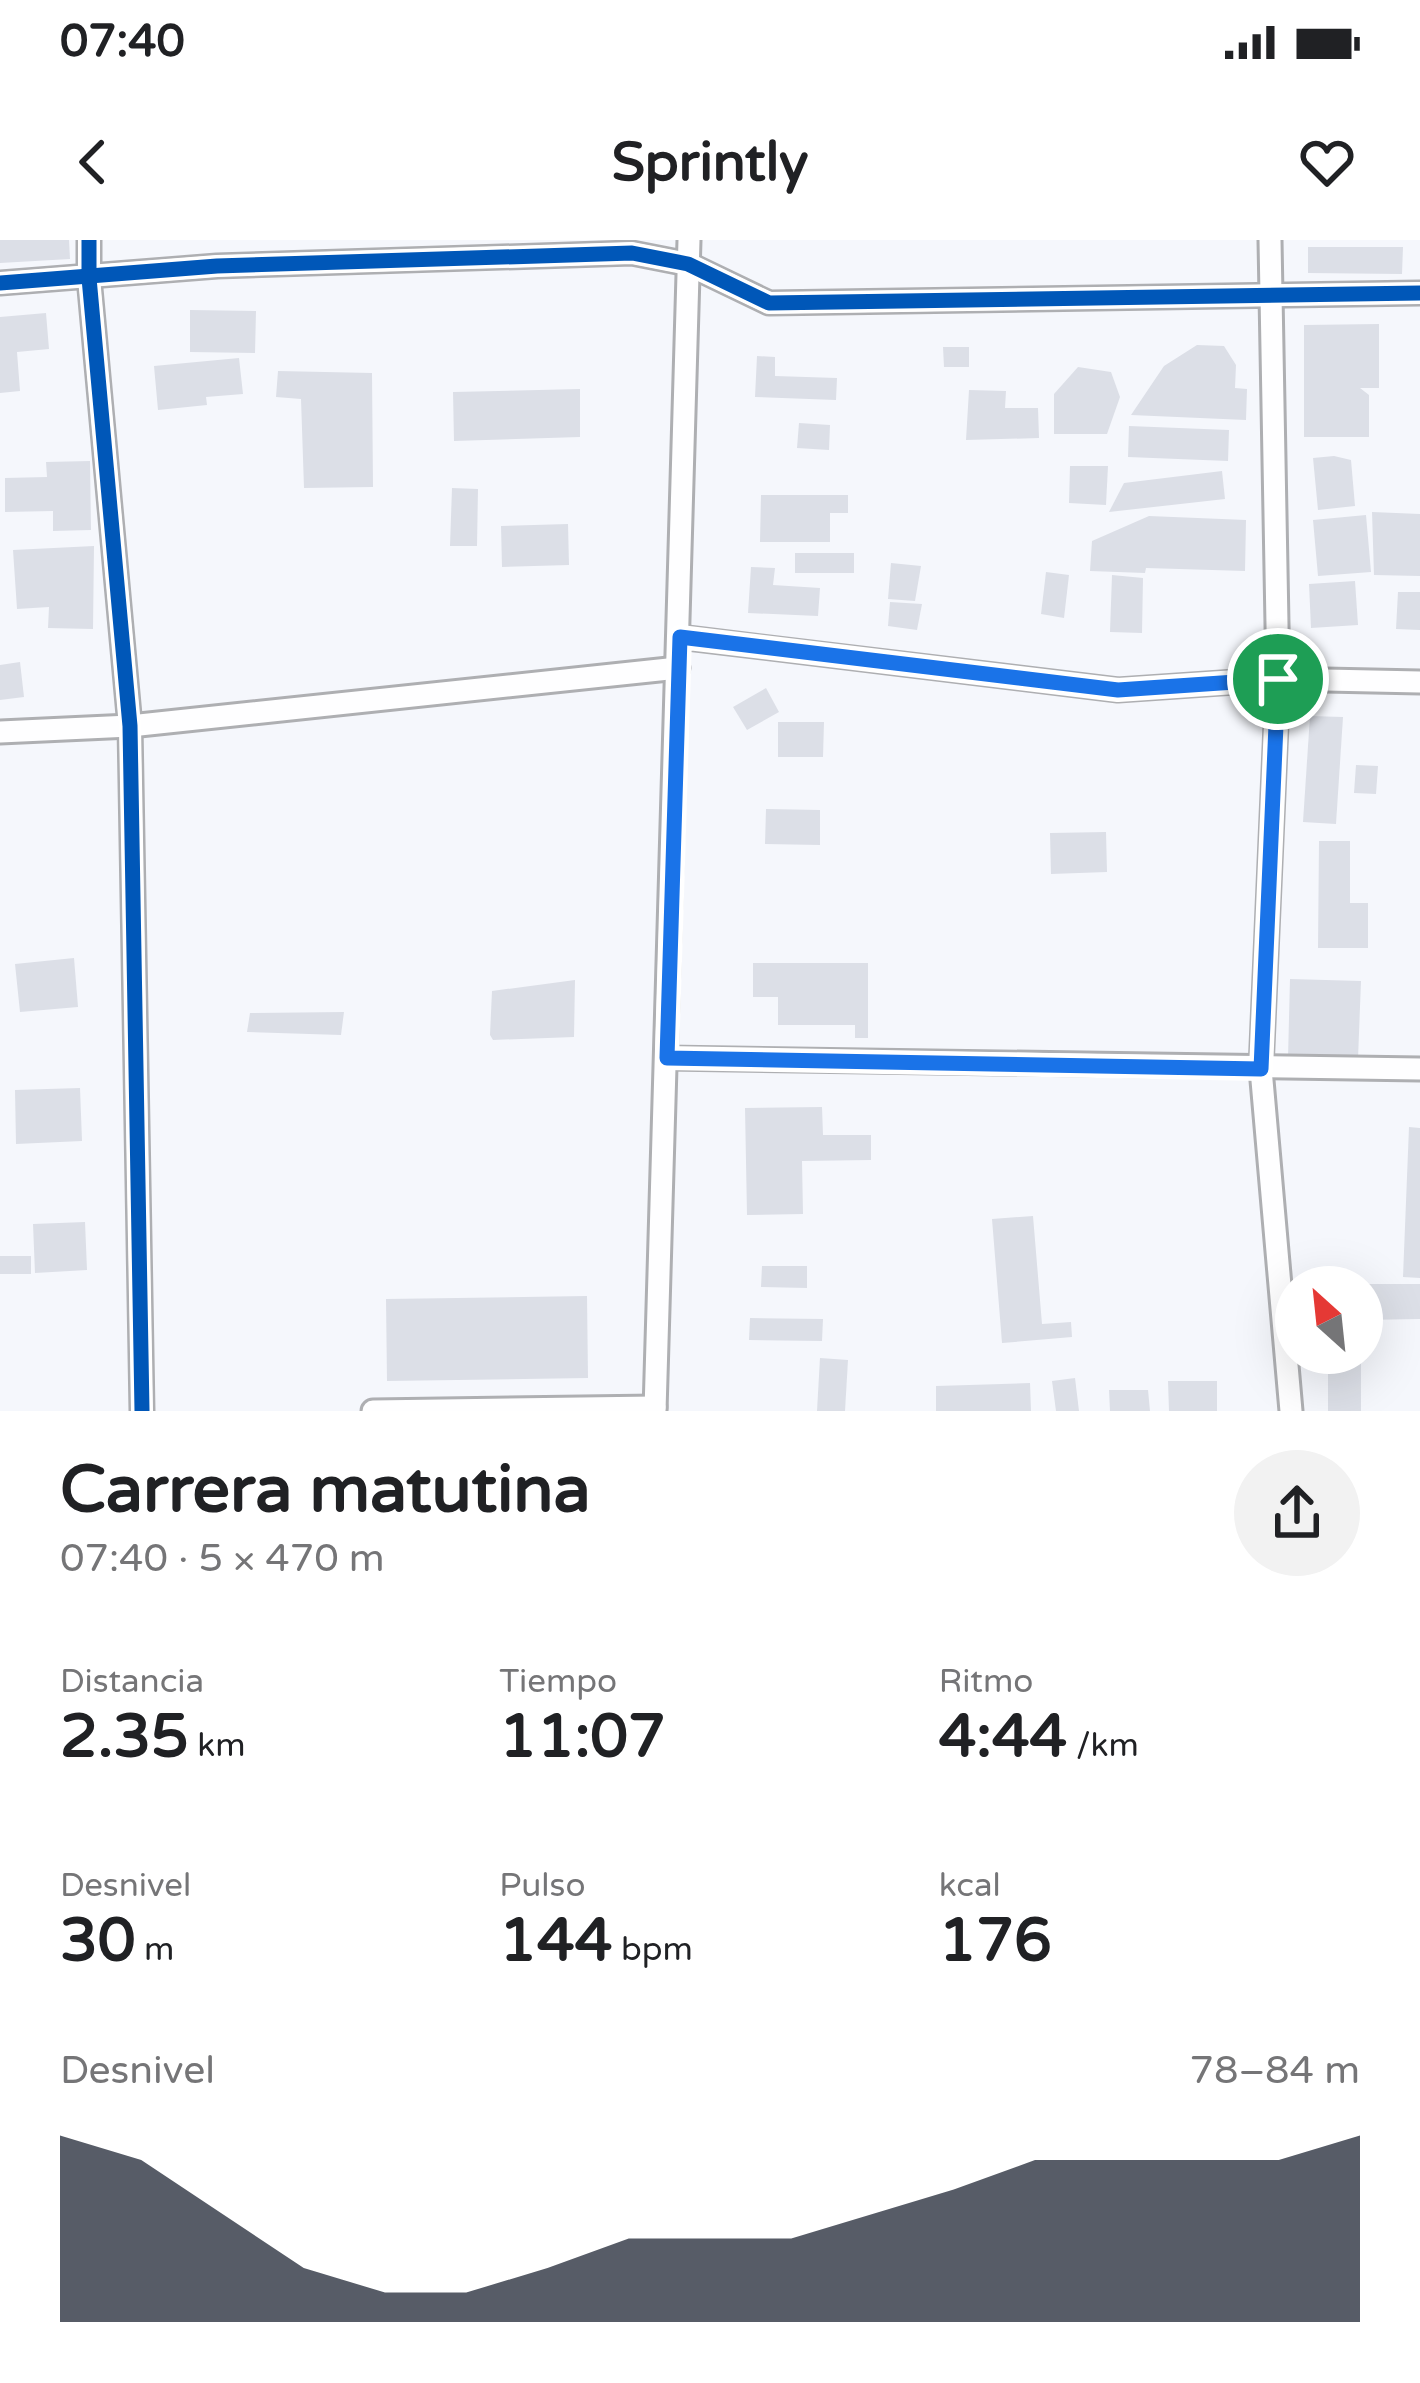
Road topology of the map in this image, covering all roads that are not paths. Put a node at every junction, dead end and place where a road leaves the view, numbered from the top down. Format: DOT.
graph roads {
  1 [pos="89,240"];
  2 [pos="689,240"];
  3 [pos="1270,240"];
  4 [pos="688,264"];
  5 [pos="89,278"];
  6 [pos="0,284"];
  7 [pos="1420,292"];
  8 [pos="1268,296"];
  9 [pos="680,637"];
  10 [pos="679,668"];
  11 [pos="1278,679"];
  12 [pos="1420,682"];
  13 [pos="130,726"];
  14 [pos="0,732"];
  15 [pos="667,1058"];
  16 [pos="1261,1069"];
  17 [pos="1420,1069"];
  18 [pos="655,1409"];
  19 [pos="142,1411"];
  20 [pos="373,1411"];
  21 [pos="1291,1411"];
  1 -- 5 [label="street"];
  2 -- 4 [label="street"];
  3 -- 8 [label="street"];
  4 -- 5 [label="street"];
  4 -- 8 [label="street"];
  4 -- 9 [label="street"];
  5 -- 6 [label="street"];
  5 -- 13 [label="street"];
  7 -- 8 [label="street"];
  8 -- 11 [label="street"];
  9 -- 10 [label="street"];
  9 -- 11 [label="street"];
  10 -- 13 [label="street"];
  10 -- 15 [label="street"];
  11 -- 12 [label="street"];
  11 -- 16 [label="street"];
  13 -- 14 [label="street"];
  13 -- 19 [label="street"];
  15 -- 16 [label="street"];
  15 -- 18 [label="street"];
  16 -- 17 [label="street"];
  16 -- 21 [label="street"];
  18 -- 20 [label="street"];
}
